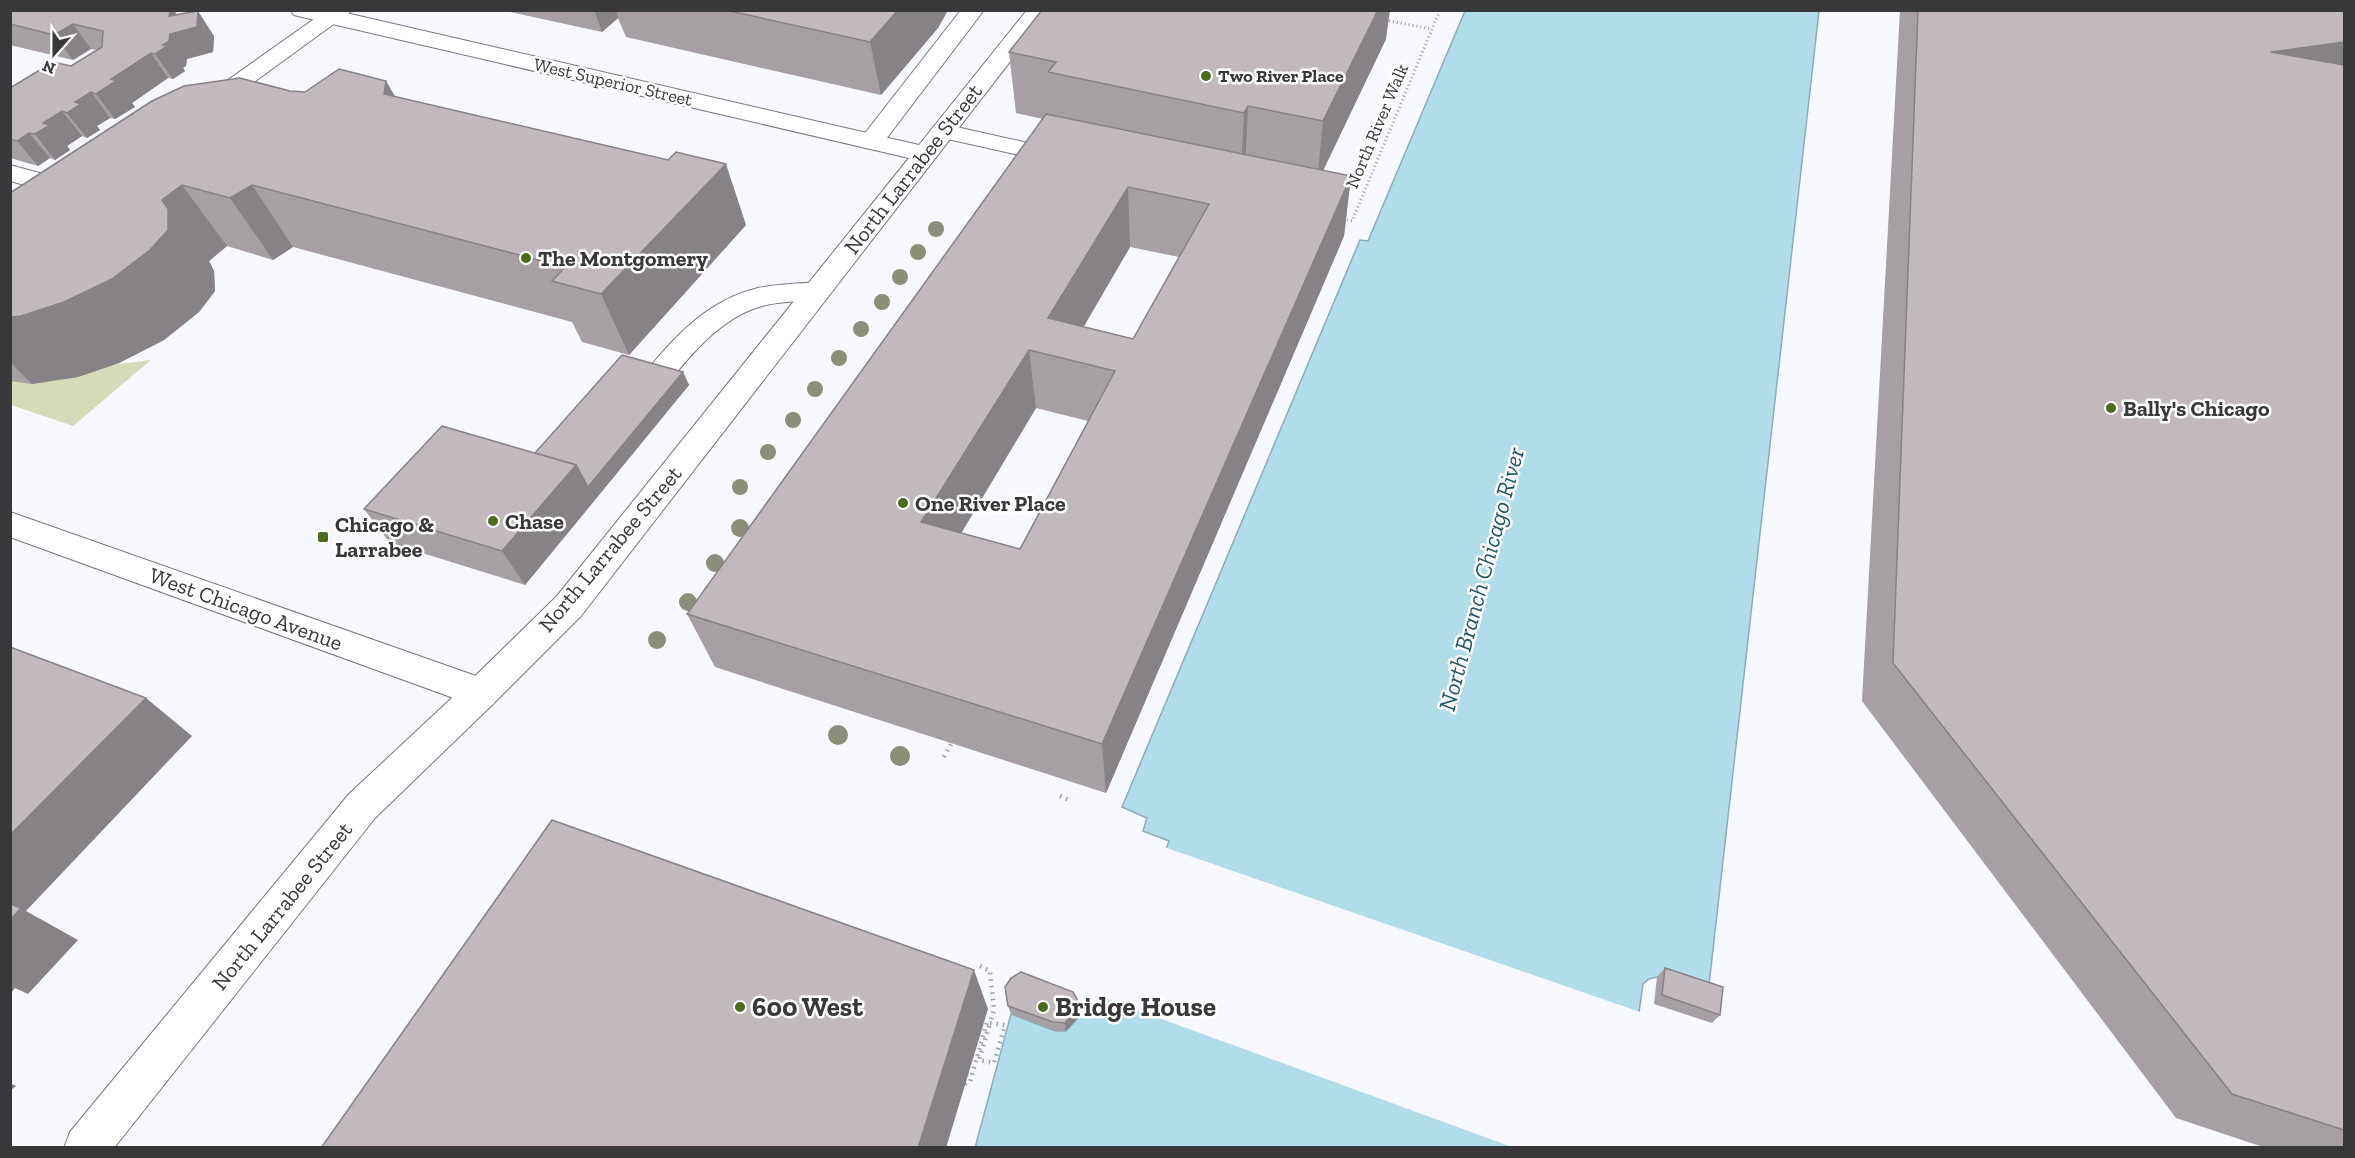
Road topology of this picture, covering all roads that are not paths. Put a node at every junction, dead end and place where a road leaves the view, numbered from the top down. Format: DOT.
graph roads {
  1 [pos="302,10"];
  2 [pos="1039,10"];
  3 [pos="973,12"];
  4 [pos="337,14"];
  5 [pos="188,119"];
  6 [pos="943,131"];
  7 [pos="871,142"];
  8 [pos="924,154"];
  9 [pos="1082,162"];
  10 [pos="10,173"];
  11 [pos="56,212"];
  12 [pos="817,291"];
  13 [pos="625,416"];
  14 [pos="10,524"];
  15 [pos="482,693"];
  16 [pos="86,1148"];
  1 -- 4 [label="street, West Superior Street"];
  2 -- 6 [label="street, North Larrabee Street"];
  3 -- 7 [label="street"];
  4 -- 5 [label="street"];
  4 -- 7 [label="street, West Superior Street"];
  6 -- 8 [label="street, North Larrabee Street"];
  6 -- 9 [label="street"];
  7 -- 8 [label="street, West Superior Street"];
  8 -- 12 [label="street, North Larrabee Street"];
  10 -- 11 [label="street"];
  12 -- 13 [label="street"];
  12 -- 15 [label="street, North Larrabee Street"];
  14 -- 15 [label="street, West Chicago Avenue"];
  15 -- 16 [label="street, North Larrabee Street"];
}
